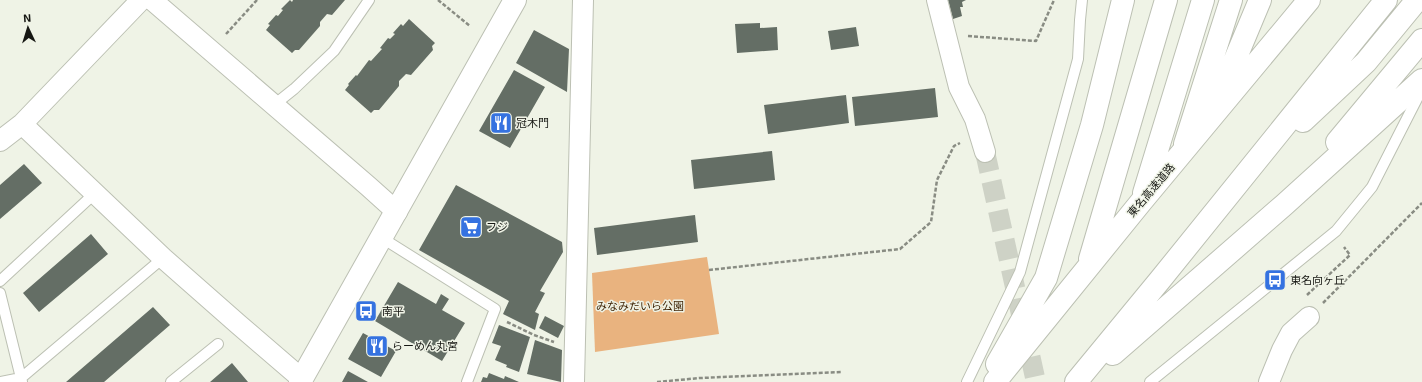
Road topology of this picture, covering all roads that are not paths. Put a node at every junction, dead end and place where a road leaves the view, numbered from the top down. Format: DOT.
graph roads {
  1 [pos="141,0"];
  2 [pos="152,0"];
  3 [pos="368,0"];
  4 [pos="515,0"];
  5 [pos="583,0"];
  6 [pos="937,0"];
  7 [pos="1082,0"];
  8 [pos="1123,0"];
  9 [pos="1166,0"];
  10 [pos="1203,0"];
  11 [pos="1230,0"];
  12 [pos="1260,0"];
  13 [pos="1269,0"];
  14 [pos="1309,0"];
  15 [pos="1386,0"];
  16 [pos="1418,0"];
  17 [pos="1250,24"];
  18 [pos="1422,40"];
  19 [pos="1422,80"];
  20 [pos="1422,89"];
  21 [pos="274,105"];
  22 [pos="1210,120"];
  23 [pos="22,124"];
  24 [pos="0,141"];
  25 [pos="985,152"];
  26 [pos="1181,154"];
  27 [pos="1246,173"];
  28 [pos="94,194"];
  29 [pos="1141,202"];
  30 [pos="1284,205"];
  31 [pos="397,212"];
  32 [pos="382,238"];
  33 [pos="163,258"];
  34 [pos="1088,268"];
  35 [pos="0,281"];
  36 [pos="0,293"];
  37 [pos="1309,317"];
  38 [pos="218,344"];
  39 [pos="22,380"];
  40 [pos="301,380"];
  41 [pos="1,382"];
  42 [pos="171,382"];
  43 [pos="467,382"];
  44 [pos="574,382"];
  45 [pos="967,382"];
  46 [pos="986,382"];
  47 [pos="995,382"];
  48 [pos="1076,382"];
  49 [pos="1080,382"];
  50 [pos="1150,382"];
  51 [pos="1269,382"];
  1 -- 23 [label="street"];
  2 -- 21 [label="street"];
  3 -- 21 [label="lane"];
  4 -- 31 [label="main road"];
  5 -- 44 [label="street"];
  6 -- 25 [label="street"];
  7 -- 45 [label="lane"];
  8 -- 46 [label="main road"];
  9 -- 34 [label="main road"];
  10 -- 29 [label="main road"];
  11 -- 26 [label="main road"];
  12 -- 17 [label="main road"];
  13 -- 17 [label="main road"];
  14 -- 22 [label="main road, 東名高速道路"];
  15 -- 27 [label="main road"];
  16 -- 27 [label="main road"];
  17 -- 22 [label="main road"];
  18 -- 30 [label="main road"];
  19 -- 30 [label="main road"];
  20 -- 50 [label="lane"];
  21 -- 31 [label="street"];
  22 -- 26 [label="main road, 東名高速道路"];
  23 -- 24 [label="street"];
  23 -- 28 [label="street"];
  26 -- 29 [label="main road, 東名高速道路"];
  27 -- 48 [label="main road"];
  28 -- 33 [label="street"];
  28 -- 35 [label="lane"];
  29 -- 34 [label="main road, 東名高速道路"];
  30 -- 49 [label="main road"];
  31 -- 32 [label="main road"];
  32 -- 40 [label="main road"];
  32 -- 43 [label="lane"];
  33 -- 39 [label="lane"];
  33 -- 40 [label="street"];
  34 -- 47 [label="main road, 東名高速道路"];
  36 -- 39 [label="lane"];
  37 -- 51 [label="street"];
  38 -- 42 [label="lane"];
  39 -- 41 [label="lane"];
}
